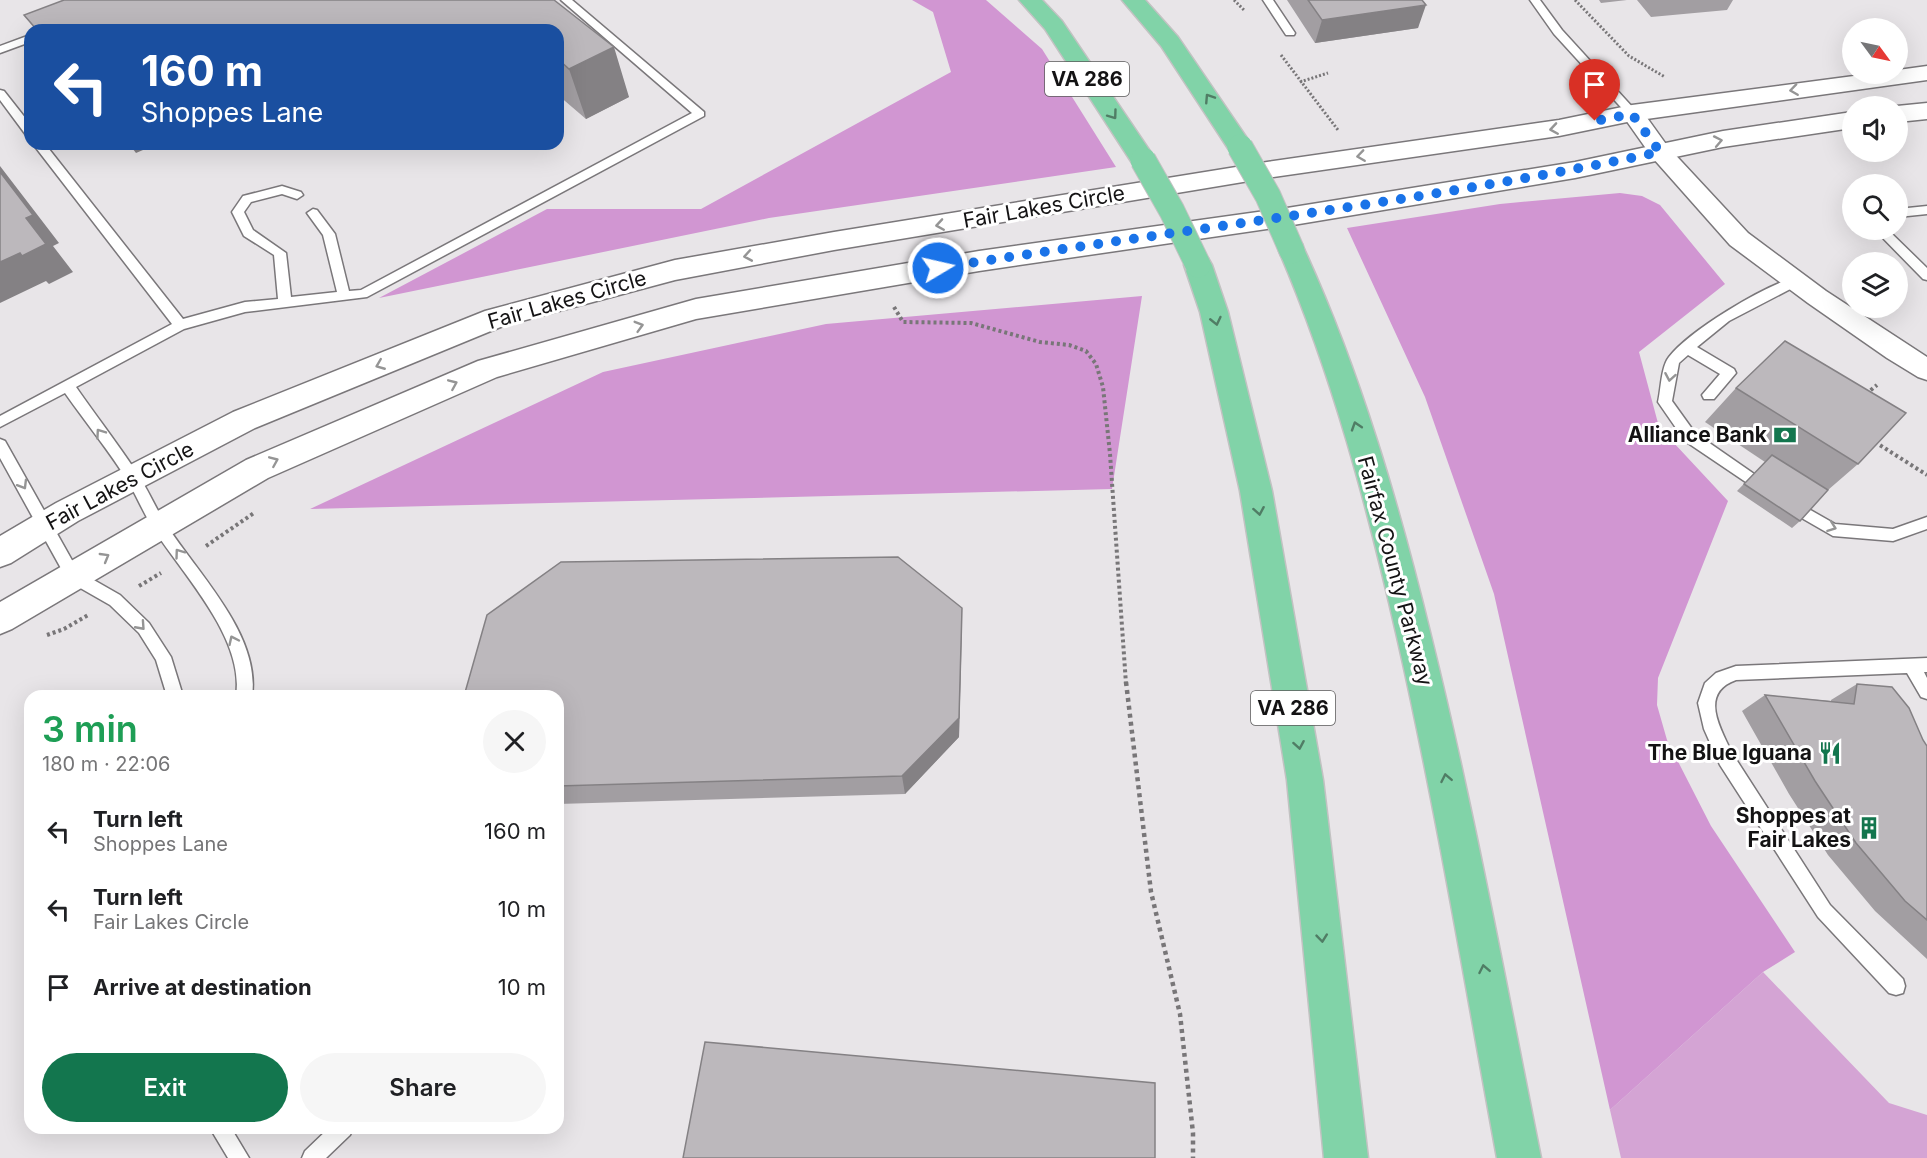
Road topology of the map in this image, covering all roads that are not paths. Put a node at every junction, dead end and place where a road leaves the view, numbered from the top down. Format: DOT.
graph roads {
  1 [pos="566,0"];
  2 [pos="1010,0"];
  3 [pos="1030,0"];
  4 [pos="1133,0"];
  5 [pos="1268,0"];
  6 [pos="1535,0"];
  7 [pos="1290,33"];
  8 [pos="24,40"];
  9 [pos="0,50"];
  10 [pos="1081,70"];
  11 [pos="1927,73"];
  12 [pos="0,93"];
  13 [pos="1927,111"];
  14 [pos="1908,113"];
  15 [pos="1632,114"];
  16 [pos="1842,121"];
  17 [pos="24,124"];
  18 [pos="44,150"];
  19 [pos="1660,152"];
  20 [pos="297,195"];
  21 [pos="1927,210"];
  22 [pos="1908,212"];
  23 [pos="313,213"];
  24 [pos="1891,240"];
  25 [pos="1927,276"];
  26 [pos="1796,281"];
  27 [pos="344,296"];
  28 [pos="285,303"];
  29 [pos="180,325"];
  30 [pos="1687,348"];
  31 [pos="1927,370"];
  32 [pos="68,387"];
  33 [pos="1709,395"];
  34 [pos="0,422"];
  35 [pos="0,445"];
  36 [pos="133,478"];
  37 [pos="1927,523"];
  38 [pos="46,525"];
  39 [pos="159,526"];
  40 [pos="0,554"];
  41 [pos="73,576"];
  42 [pos="0,619"];
  43 [pos="1919,666"];
  44 [pos="173,690"];
  45 [pos="245,690"];
  46 [pos="1927,692"];
  47 [pos="1896,986"];
  48 [pos="1495,1026"];
  49 [pos="224,1134"];
  50 [pos="337,1134"];
  51 [pos="239,1158"];
  52 [pos="312,1158"];
  53 [pos="1346,1158"];
  54 [pos="1519,1158"];
  55 [pos="1526,1158"];
  1 -- 27 [label="lane"];
  2 -- 10 [label="highway"];
  3 -- 10 [label="highway, VA 286"];
  48 -- 4 [label="highway, Fairfax County Parkway, one-way, bridge"];
  5 -- 7 [label="lane"];
  6 -- 15 [label="lane"];
  8 -- 9 [label="lane"];
  10 -- 53 [label="highway, VA 286, one-way, bridge"];
  11 -- 15 [label="street, Fair Lakes Circle, one-way"];
  12 -- 17 [label="lane"];
  13 -- 14 [label="street"];
  15 -- 19 [label="street"];
  15 -- 36 [label="street, Fair Lakes Circle, one-way"];
  19 -- 16 [label="street, Fair Lakes Circle, one-way"];
  18 -- 29 [label="lane"];
  19 -- 26 [label="street"];
  39 -- 19 [label="street, Fair Lakes Circle, one-way"];
  20 -- 28 [label="lane"];
  21 -- 22 [label="lane"];
  23 -- 27 [label="lane"];
  24 -- 25 [label="lane"];
  26 -- 30 [label="lane"];
  26 -- 31 [label="street"];
  27 -- 28 [label="lane"];
  28 -- 29 [label="lane"];
  29 -- 32 [label="lane"];
  30 -- 33 [label="lane"];
  30 -- 37 [label="lane, one-way"];
  32 -- 34 [label="lane"];
  36 -- 32 [label="lane, one-way"];
  35 -- 38 [label="lane, one-way"];
  36 -- 38 [label="street, Fair Lakes Circle"];
  36 -- 39 [label="lane"];
  38 -- 40 [label="street, Fair Lakes Circle"];
  38 -- 41 [label="lane"];
  41 -- 39 [label="street, Fair Lakes Circle, one-way"];
  45 -- 39 [label="lane, one-way"];
  41 -- 42 [label="street, Fair Lakes Circle"];
  41 -- 44 [label="lane, one-way"];
  43 -- 46 [label="lane"];
  43 -- 47 [label="lane"];
  48 -- 54 [label="highway, Fairfax County Parkway"];
  48 -- 55 [label="highway"];
  49 -- 51 [label="lane"];
  50 -- 52 [label="lane"];
}
